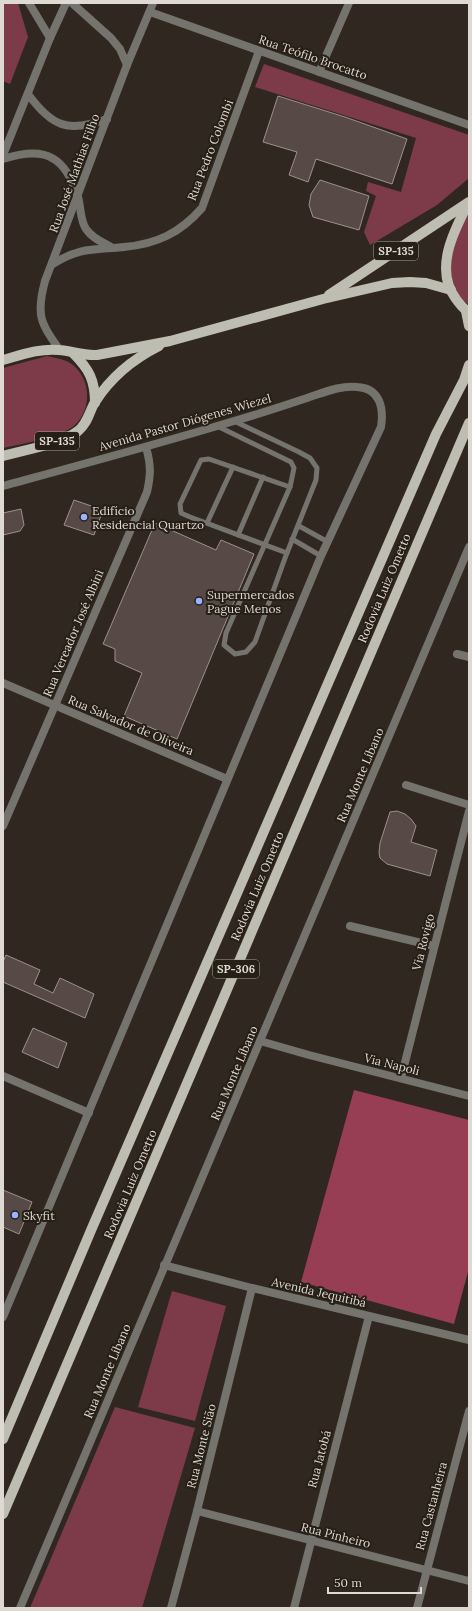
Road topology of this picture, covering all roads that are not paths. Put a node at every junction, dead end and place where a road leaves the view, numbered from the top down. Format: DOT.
graph roads {
  1 [pos="29,3"];
  2 [pos="66,3"];
  3 [pos="72,3"];
  4 [pos="153,3"];
  5 [pos="349,3"];
  6 [pos="150,12"];
  7 [pos="50,38"];
  8 [pos="259,51"];
  9 [pos="127,65"];
  10 [pos="319,72"];
  11 [pos="28,94"];
  12 [pos="107,119"];
  13 [pos="469,125"];
  14 [pos="3,154"];
  15 [pos="3,159"];
  16 [pos="78,195"];
  17 [pos="469,202"];
  18 [pos="112,248"];
  19 [pos="53,264"];
  20 [pos="450,290"];
  21 [pos="323,299"];
  22 [pos="467,311"];
  23 [pos="469,326"];
  24 [pos="170,341"];
  25 [pos="60,350"];
  26 [pos="73,353"];
  27 [pos="3,360"];
  28 [pos="469,365"];
  29 [pos="95,403"];
  30 [pos="234,421"];
  31 [pos="469,423"];
  32 [pos="217,426"];
  33 [pos="146,447"];
  34 [pos="3,456"];
  35 [pos="233,467"];
  36 [pos="263,477"];
  37 [pos="3,486"];
  38 [pos="290,487"];
  39 [pos="207,523"];
  40 [pos="299,526"];
  41 [pos="238,534"];
  42 [pos="292,539"];
  43 [pos="328,542"];
  44 [pos="265,544"];
  45 [pos="469,547"];
  46 [pos="287,553"];
  47 [pos="321,556"];
  48 [pos="457,654"];
  49 [pos="469,657"];
  50 [pos="3,683"];
  51 [pos="55,705"];
  52 [pos="227,779"];
  53 [pos="406,785"];
  54 [pos="469,805"];
  55 [pos="469,811"];
  56 [pos="3,826"];
  57 [pos="350,926"];
  58 [pos="434,946"];
  59 [pos="260,1041"];
  60 [pos="3,1076"];
  61 [pos="401,1078"];
  62 [pos="469,1096"];
  63 [pos="89,1113"];
  64 [pos="164,1266"];
  65 [pos="252,1288"];
  66 [pos="369,1316"];
  67 [pos="3,1318"];
  68 [pos="469,1340"];
  69 [pos="469,1411"];
  70 [pos="3,1440"];
  71 [pos="197,1511"];
  72 [pos="3,1514"];
  73 [pos="310,1541"];
  74 [pos="426,1570"];
  75 [pos="469,1581"];
  76 [pos="20,1608"];
  77 [pos="171,1608"];
  78 [pos="294,1608"];
  79 [pos="417,1608"];
  1 -- 7 [label="street"];
  2 -- 7 [label="street"];
  3 -- 9 [label="street"];
  4 -- 6 [label="street, Rua José Mathias Filho"];
  5 -- 10 [label="street"];
  6 -- 8 [label="street, Rua Teófilo Brocatto"];
  6 -- 9 [label="street, Rua José Mathias Filho"];
  7 -- 11 [label="street"];
  8 -- 10 [label="street, Rua Teófilo Brocatto"];
  8 -- 18 [label="street, Rua Pedro Colombi"];
  9 -- 12 [label="street, Rua José Mathias Filho"];
  10 -- 13 [label="street, Rua Teófilo Brocatto"];
  11 -- 12 [label="street"];
  11 -- 14 [label="street"];
  12 -- 16 [label="street, Rua José Mathias Filho"];
  15 -- 16 [label="street"];
  16 -- 18 [label="street"];
  16 -- 19 [label="street, Rua José Mathias Filho"];
  17 -- 20 [label="main road"];
  17 -- 21 [label="main road, SP-135"];
  18 -- 19 [label="street, Rua Pedro Colombi"];
  19 -- 25 [label="street, Rua José Mathias Filho"];
  20 -- 21 [label="main road, SP-135"];
  20 -- 22 [label="main road"];
  21 -- 24 [label="main road, SP-135"];
  22 -- 23 [label="main road"];
  24 -- 26 [label="main road, SP-135"];
  24 -- 29 [label="main road, SP-135"];
  25 -- 26 [label="main road, SP-135"];
  25 -- 27 [label="main road, SP-135"];
  26 -- 29 [label="main road"];
  28 -- 70 [label="main road, Rodovia Luiz Ometto / SP-306"];
  29 -- 34 [label="main road, SP-135"];
  30 -- 32 [label="street, Avenida Pastor Diógenes Wiezel"];
  30 -- 40 [label="lane"];
  30 -- 43 [label="street, Avenida Pastor Diógenes Wiezel"];
  31 -- 72 [label="main road, Rodovia Luiz Ometto / SP-306"];
  32 -- 33 [label="street, Avenida Pastor Diógenes Wiezel"];
  32 -- 38 [label="lane"];
  33 -- 37 [label="street, Avenida Pastor Diógenes Wiezel"];
  33 -- 51 [label="street, Rua Vereador José Albini"];
  35 -- 36 [label="lane"];
  35 -- 39 [label="lane"];
  35 -- 39 [label="lane"];
  36 -- 38 [label="lane"];
  36 -- 41 [label="lane"];
  38 -- 44 [label="lane"];
  39 -- 41 [label="lane"];
  40 -- 42 [label="lane"];
  40 -- 43 [label="lane"];
  41 -- 44 [label="lane"];
  42 -- 46 [label="lane"];
  42 -- 47 [label="lane"];
  43 -- 47 [label="street"];
  44 -- 46 [label="lane"];
  44 -- 46 [label="lane"];
  45 -- 59 [label="street, Rua Monte Líbano"];
  47 -- 52 [label="street"];
  48 -- 49 [label="street"];
  50 -- 51 [label="street, Rua Salvador de Oliveira"];
  51 -- 52 [label="street, Rua Salvador de Oliveira"];
  51 -- 56 [label="street, Rua Vereador José Albini"];
  52 -- 63 [label="street"];
  53 -- 54 [label="street"];
  55 -- 58 [label="street, Via Rovigo"];
  57 -- 58 [label="street"];
  58 -- 61 [label="street, Via Rovigo"];
  59 -- 61 [label="street, Via Napoli"];
  59 -- 64 [label="street, Rua Monte Líbano"];
  60 -- 63 [label="street"];
  61 -- 62 [label="street, Via Napoli"];
  63 -- 67 [label="street"];
  64 -- 65 [label="street, Avenida Jequitibá"];
  64 -- 76 [label="street, Rua Monte Líbano"];
  65 -- 66 [label="street, Avenida Jequitibá"];
  65 -- 71 [label="street, Rua Monte Sião"];
  66 -- 68 [label="street, Avenida Jequitibá"];
  66 -- 73 [label="street, Rua Jatobá"];
  69 -- 74 [label="street, Rua Castanheira"];
  71 -- 73 [label="street, Rua Pinheiro"];
  71 -- 77 [label="street, Rua Monte Sião"];
  73 -- 74 [label="street, Rua Pinheiro"];
  73 -- 78 [label="street, Rua Jatobá"];
  74 -- 75 [label="street, Rua Pinheiro"];
  74 -- 79 [label="street, Rua Castanheira"];
}
